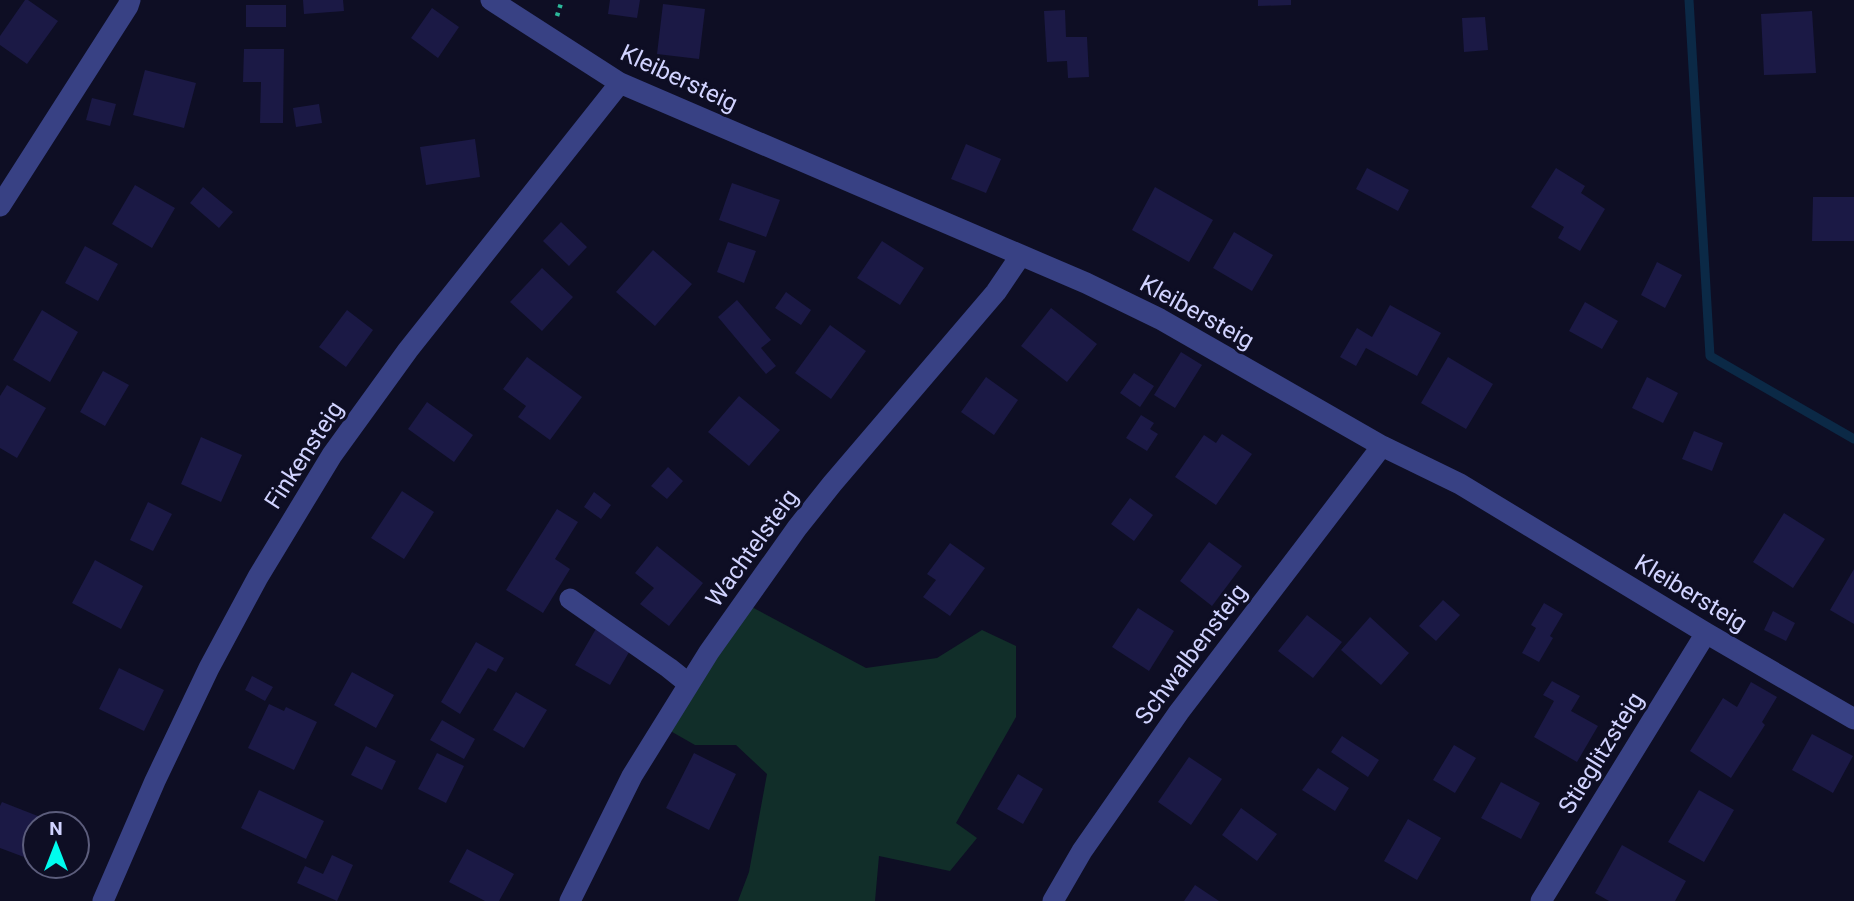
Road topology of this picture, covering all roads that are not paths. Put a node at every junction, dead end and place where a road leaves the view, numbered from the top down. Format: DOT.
graph roads {
  1 [pos="130,0"];
  2 [pos="491,0"];
  3 [pos="621,83"];
  4 [pos="0,206"];
  5 [pos="1021,255"];
  6 [pos="1382,446"];
  7 [pos="570,599"];
  8 [pos="1706,633"];
  9 [pos="689,684"];
  10 [pos="1854,719"];
  11 [pos="103,901"];
  12 [pos="569,901"];
  13 [pos="1053,901"];
  14 [pos="1541,901"];
  1 -- 4 [label="street"];
  2 -- 3 [label="street, Kleibersteig"];
  3 -- 5 [label="street, Kleibersteig"];
  3 -- 11 [label="street, Finkensteig"];
  5 -- 6 [label="street, Kleibersteig"];
  5 -- 9 [label="street, Wachtelsteig"];
  6 -- 8 [label="street, Kleibersteig"];
  6 -- 13 [label="street, Schwalbensteig"];
  7 -- 9 [label="street"];
  8 -- 10 [label="street, Kleibersteig"];
  8 -- 14 [label="street, Stieglitzsteig"];
  9 -- 12 [label="street, Wachtelsteig"];
}
